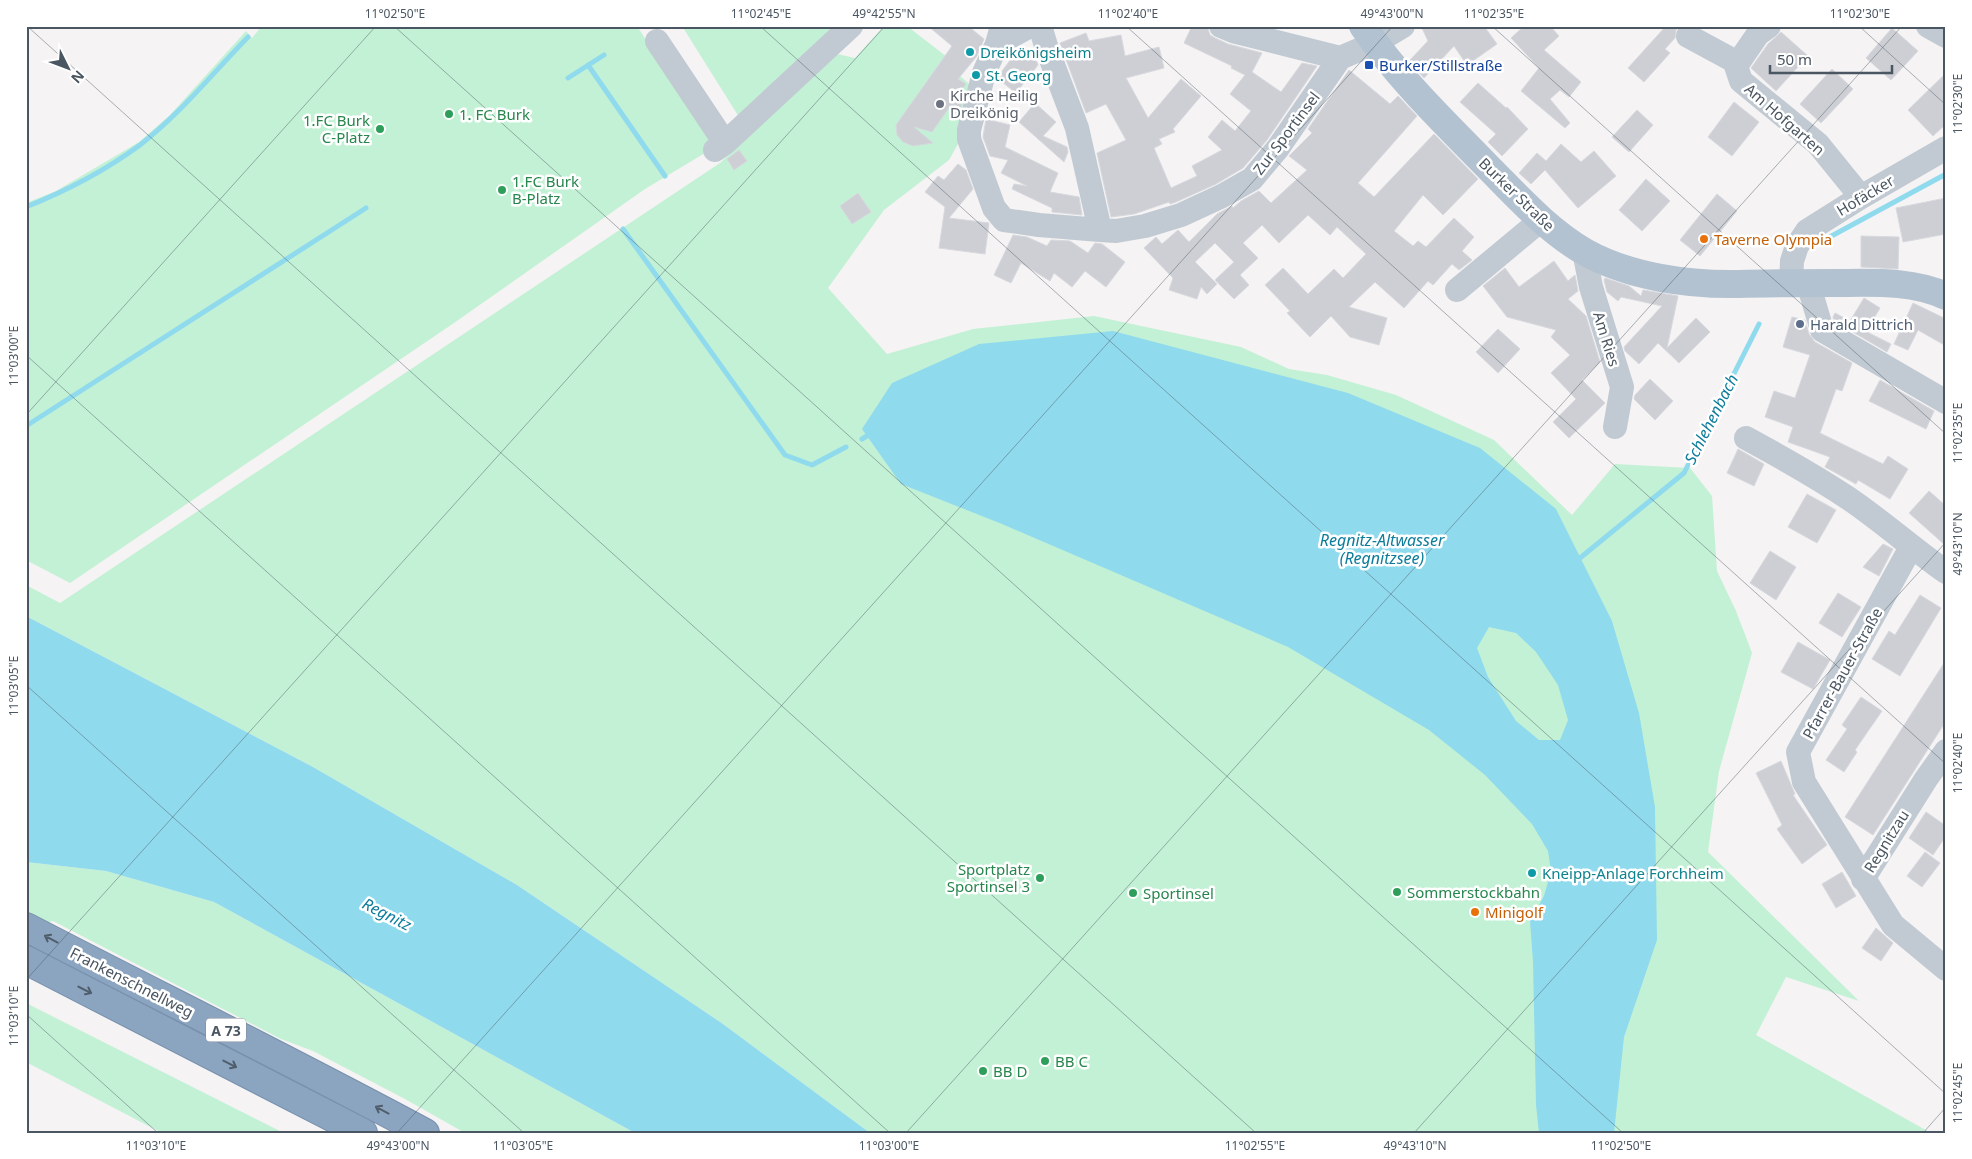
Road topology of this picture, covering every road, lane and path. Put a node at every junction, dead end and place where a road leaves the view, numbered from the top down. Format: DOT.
graph roads {
  1 [pos="851,26"];
  2 [pos="1030,26"];
  3 [pos="1040,26"];
  4 [pos="1221,26"];
  5 [pos="1402,26"];
  6 [pos="1769,26"];
  7 [pos="1928,26"];
  8 [pos="999,35"];
  9 [pos="1369,35"];
  10 [pos="1688,36"];
  11 [pos="1946,36"];
  12 [pos="657,41"];
  13 [pos="1340,58"];
  14 [pos="1738,62"];
  15 [pos="1946,148"];
  16 [pos="1861,197"];
  17 [pos="1541,220"];
  18 [pos="1100,230"];
  19 [pos="1584,251"];
  20 [pos="1800,283"];
  21 [pos="1457,290"];
  22 [pos="1946,296"];
  23 [pos="1946,402"];
  24 [pos="1615,427"];
  25 [pos="1746,438"];
  26 [pos="1911,548"];
  27 [pos="1946,572"];
  28 [pos="1946,751"];
  29 [pos="1863,878"];
  30 [pos="26,927"];
  31 [pos="26,960"];
  32 [pos="1946,969"];
  33 [pos="363,1133"];
  34 [pos="425,1133"];
  1 -- 12 [label="street"];
  2 -- 8 [label="street"];
  3 -- 18 [label="street"];
  4 -- 13 [label="street"];
  5 -- 9 [label="street"];
  6 -- 14 [label="street"];
  7 -- 11 [label="street"];
  8 -- 18 [label="street, Zur Sportinsel"];
  9 -- 13 [label="street"];
  9 -- 17 [label="main road, Burker Straße"];
  10 -- 14 [label="street"];
  13 -- 18 [label="street, Zur Sportinsel"];
  14 -- 16 [label="street, Am Hofgarten"];
  15 -- 16 [label="street, Hofäcker"];
  16 -- 20 [label="street, Hofäcker"];
  17 -- 19 [label="main road, Burker Straße"];
  17 -- 21 [label="street"];
  19 -- 20 [label="main road, Burker Straße"];
  19 -- 24 [label="street, Am Ries"];
  20 -- 22 [label="main road, Burker Straße"];
  20 -- 23 [label="street"];
  25 -- 26 [label="street"];
  26 -- 27 [label="street"];
  26 -- 29 [label="street, Pfarrer-Bauer-Straße"];
  28 -- 29 [label="street, Regnitzau"];
  29 -- 32 [label="street, Regnitzau"];
  34 -- 30 [label="highway, Frankenschnellweg / A 73, one-way"];
  31 -- 33 [label="highway, Frankenschnellweg / A 73, one-way"];
}
